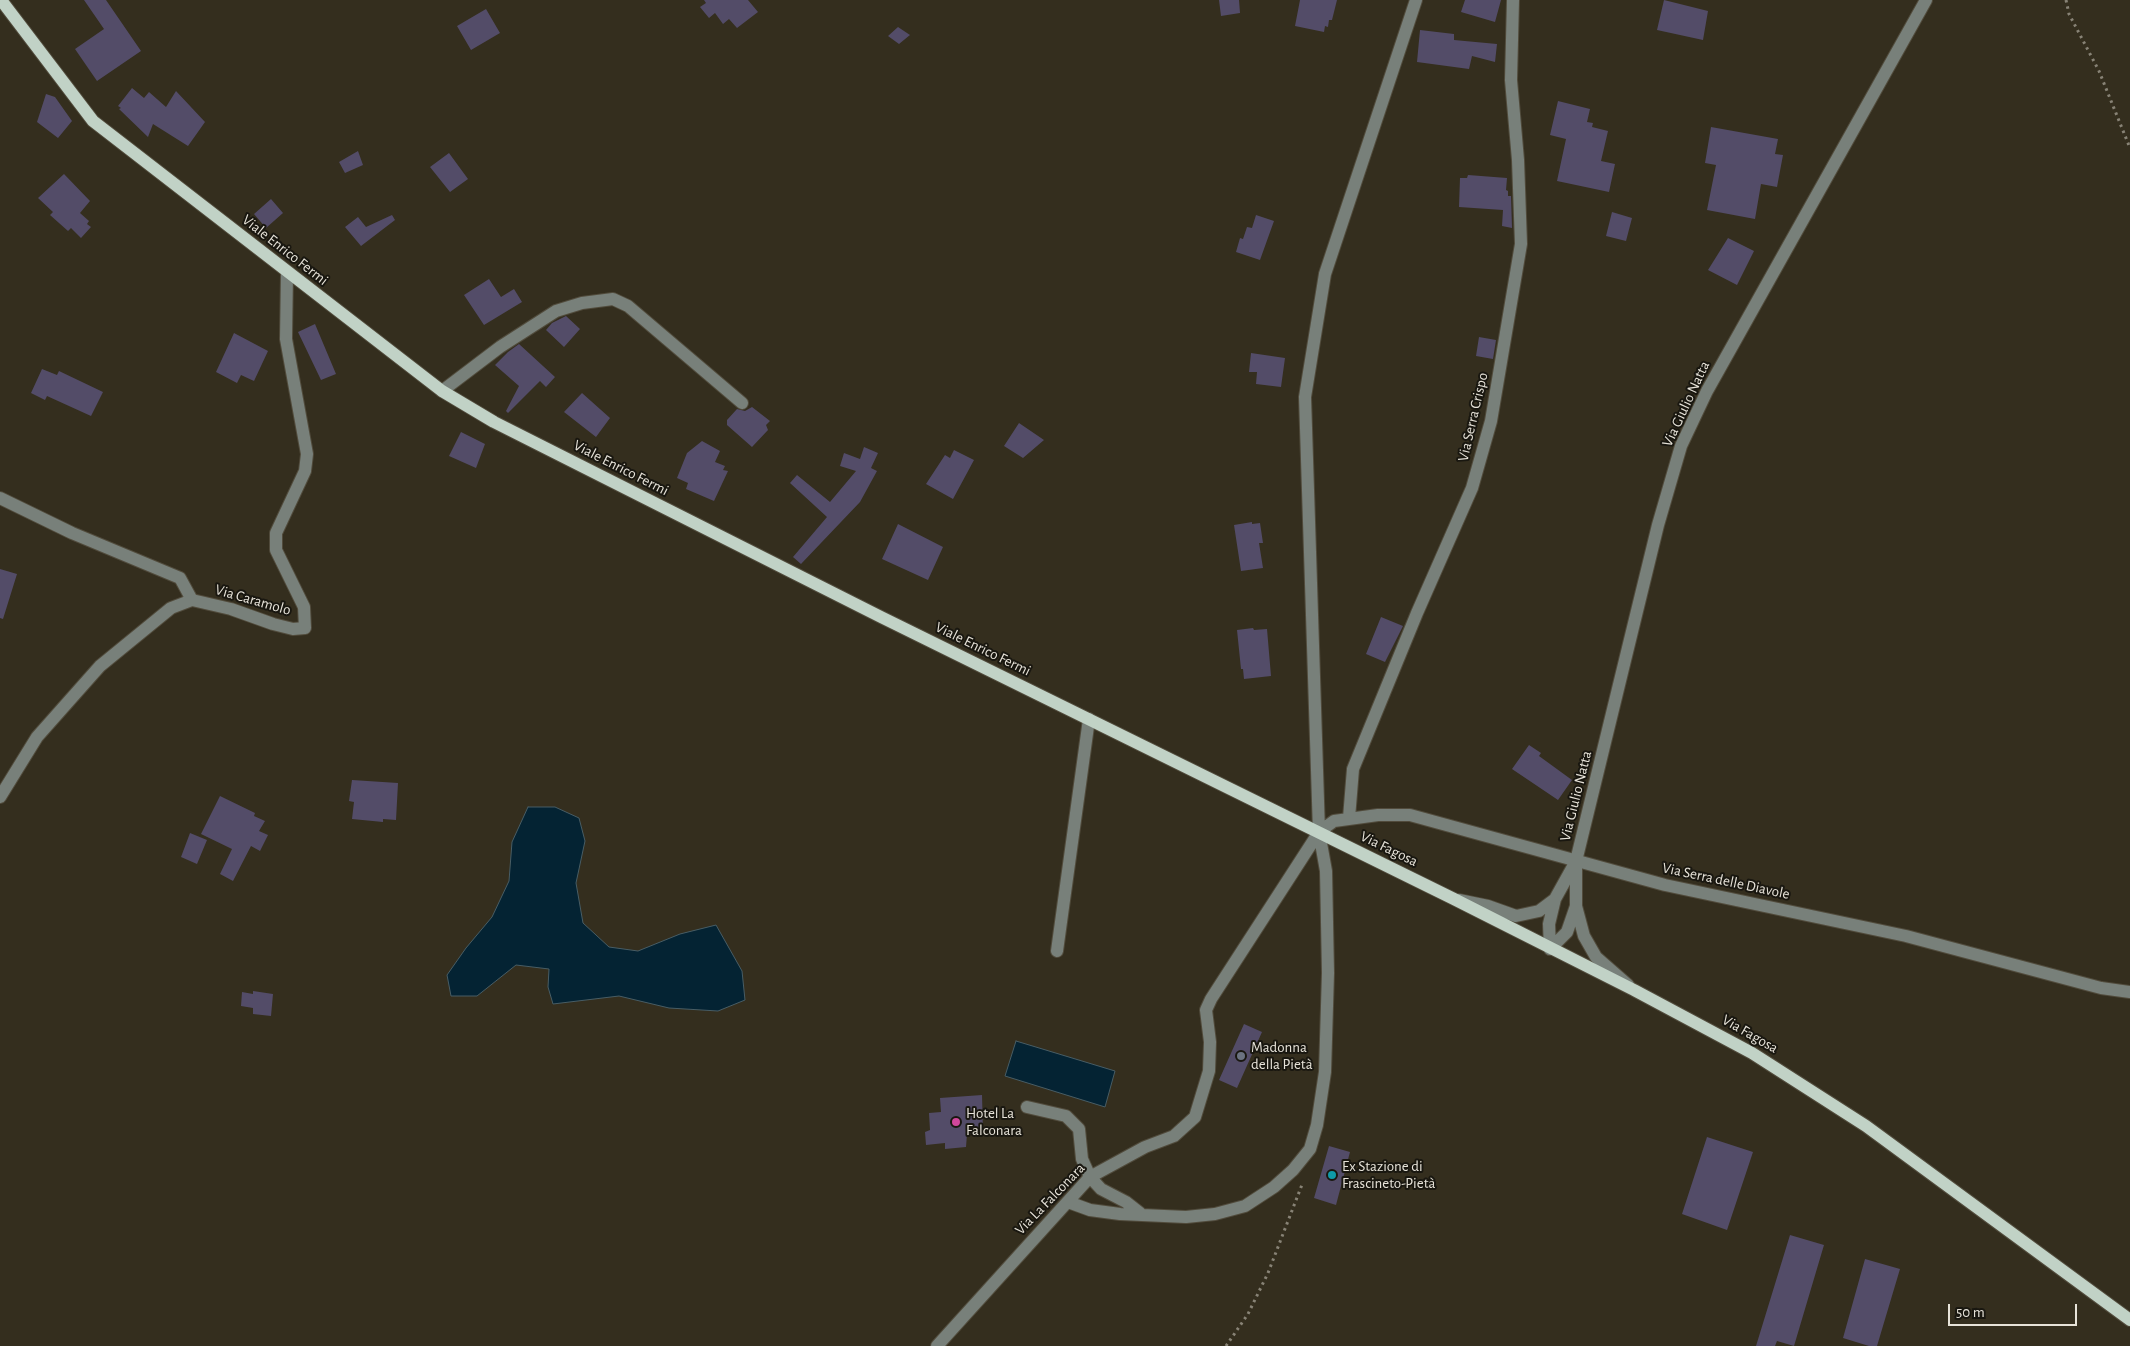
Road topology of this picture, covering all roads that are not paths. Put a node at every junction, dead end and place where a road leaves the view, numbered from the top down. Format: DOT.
graph roads {
  1 [pos="1,0"];
  2 [pos="1416,0"];
  3 [pos="1513,0"];
  4 [pos="1926,0"];
  5 [pos="287,272"];
  6 [pos="442,391"];
  7 [pos="742,403"];
  8 [pos="0,498"];
  9 [pos="192,600"];
  10 [pos="1089,719"];
  11 [pos="0,797"];
  12 [pos="1349,818"];
  13 [pos="1319,832"];
  14 [pos="1576,861"];
  15 [pos="1454,899"];
  16 [pos="1555,899"];
  17 [pos="1576,906"];
  18 [pos="1550,949"];
  19 [pos="1058,952"];
  20 [pos="1634,990"];
  21 [pos="2130,992"];
  22 [pos="1027,1107"];
  23 [pos="1090,1177"];
  24 [pos="1068,1202"];
  25 [pos="1140,1214"];
  26 [pos="2130,1320"];
  27 [pos="937,1346"];
  1 -- 5 [label="main road, Viale Enrico Fermi"];
  2 -- 13 [label="street"];
  3 -- 12 [label="street, Via Serra Crispo"];
  4 -- 14 [label="street, Via Giulio Natta"];
  5 -- 6 [label="main road, Viale Enrico Fermi"];
  5 -- 9 [label="street, Via Caramolo"];
  6 -- 7 [label="street"];
  6 -- 10 [label="main road, Viale Enrico Fermi"];
  8 -- 9 [label="street"];
  9 -- 11 [label="street, Via Caramolo"];
  10 -- 13 [label="main road, Viale Enrico Fermi"];
  10 -- 19 [label="street"];
  12 -- 13 [label="street, Via Serra delle Diavole"];
  12 -- 14 [label="street, Via Serra delle Diavole"];
  13 -- 15 [label="main road, Via Fagosa"];
  13 -- 23 [label="street, Via La Falconara"];
  13 -- 25 [label="street"];
  14 -- 16 [label="street"];
  14 -- 17 [label="street"];
  14 -- 21 [label="street, Via Serra delle Diavole"];
  15 -- 16 [label="street"];
  15 -- 18 [label="main road, Via Fagosa"];
  16 -- 18 [label="street"];
  17 -- 18 [label="street"];
  17 -- 20 [label="street"];
  18 -- 20 [label="main road, Via Fagosa"];
  20 -- 26 [label="main road, Via Fagosa"];
  22 -- 23 [label="street"];
  23 -- 24 [label="street, Via La Falconara"];
  23 -- 25 [label="street"];
  24 -- 25 [label="street"];
  24 -- 27 [label="street, Via La Falconara"];
}
